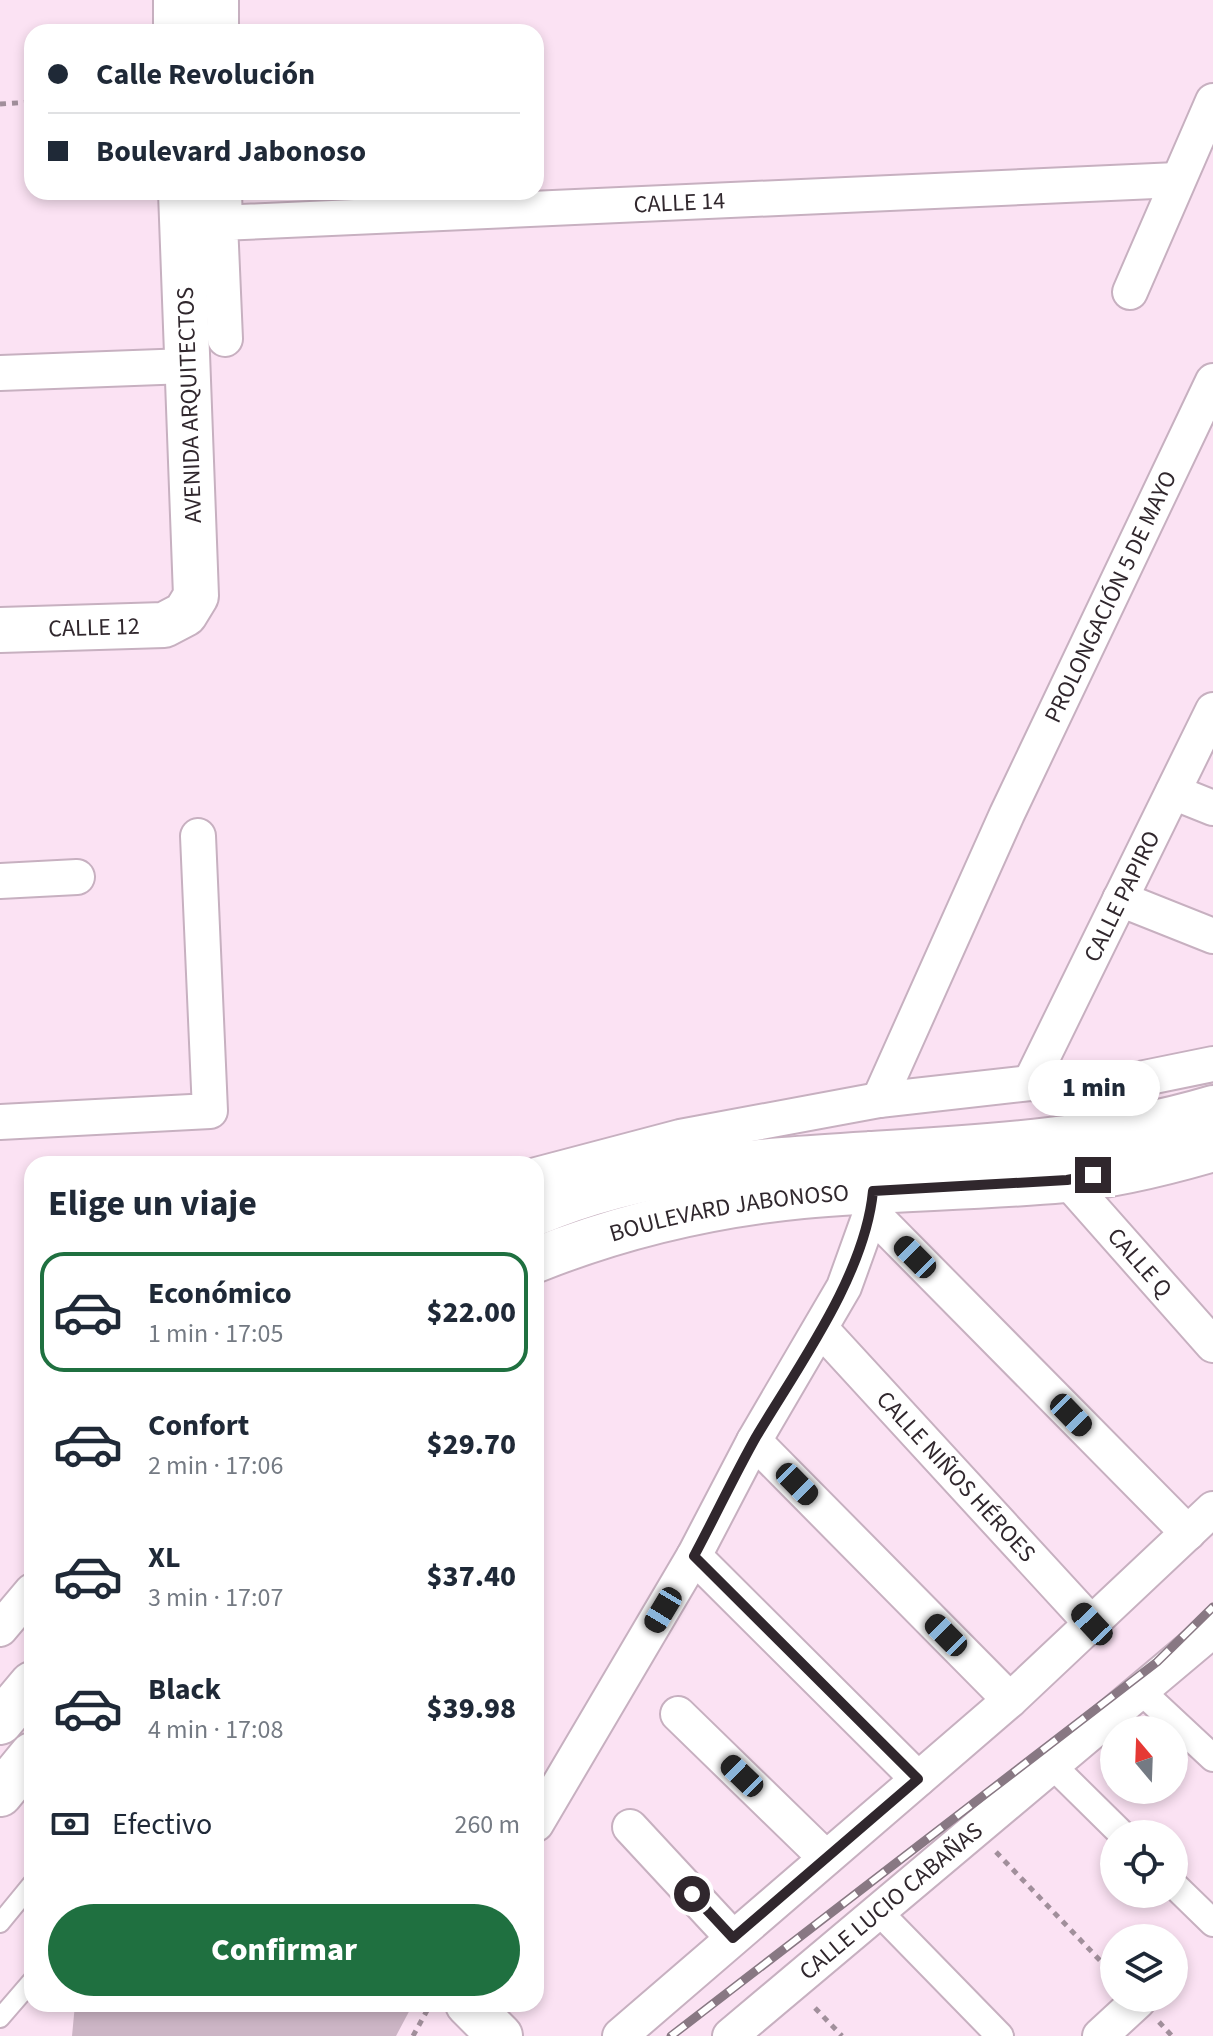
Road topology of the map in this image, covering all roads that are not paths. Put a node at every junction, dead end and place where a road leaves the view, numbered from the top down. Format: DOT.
graph roads {
  1 [pos="176,0"];
  2 [pos="216,0"];
  3 [pos="176,24"];
  4 [pos="216,24"];
  5 [pos="1213,101"];
  6 [pos="1177,180"];
  7 [pos="544,198"];
  8 [pos="480,200"];
  9 [pos="201,208"];
  10 [pos="1130,292"];
  11 [pos="225,339"];
  12 [pos="187,366"];
  13 [pos="0,373"];
  14 [pos="1213,381"];
  15 [pos="185,614"];
  16 [pos="0,630"];
  17 [pos="1213,710"];
  18 [pos="1173,792"];
  19 [pos="1213,808"];
  20 [pos="198,836"];
  21 [pos="77,877"];
  22 [pos="0,881"];
  23 [pos="1120,899"];
  24 [pos="1213,936"];
  25 [pos="1213,1064"];
  26 [pos="1030,1083"];
  27 [pos="879,1100"];
  28 [pos="1213,1108"];
  29 [pos="0,1122"];
  30 [pos="1213,1149"];
  31 [pos="544,1173"];
  32 [pos="1067,1180"];
  33 [pos="872,1201"];
  34 [pos="544,1210"];
  35 [pos="544,1257"];
  36 [pos="821,1329"];
  37 [pos="1213,1345"];
  38 [pos="754,1441"];
  39 [pos="1213,1509"];
  40 [pos="1188,1533"];
  41 [pos="694,1556"];
  42 [pos="24,1600"];
  43 [pos="1092,1624"];
  44 [pos="0,1629"];
  45 [pos="1213,1630"];
  46 [pos="1140,1690"];
  47 [pos="24,1694"];
  48 [pos="1010,1700"];
  49 [pos="678,1714"];
  50 [pos="0,1722"];
  51 [pos="1213,1758"];
  52 [pos="24,1765"];
  53 [pos="1053,1766"];
  54 [pos="918,1779"];
  55 [pos="0,1794"];
  56 [pos="544,1810"];
  57 [pos="1108,1820"];
  58 [pos="630,1827"];
  59 [pos="826,1858"];
  60 [pos="24,1894"];
  61 [pos="1188,1899"];
  62 [pos="879,1912"];
  63 [pos="0,1923"];
  64 [pos="1213,1923"];
  65 [pos="733,1938"];
  66 [pos="24,1990"];
  67 [pos="476,2012"];
  68 [pos="1126,2012"];
  69 [pos="0,2018"];
  70 [pos="500,2036"];
  71 [pos="620,2036"];
  72 [pos="730,2036"];
  73 [pos="1000,2036"];
  74 [pos="1100,2036"];
  1 -- 3 [label="main road"];
  2 -- 4 [label="main road"];
  5 -- 6 [label="street"];
  6 -- 7 [label="street, CALLE 14"];
  6 -- 10 [label="street"];
  8 -- 9 [label="street, CALLE 14"];
  9 -- 11 [label="street, AVENIDA ARQUITECTOS"];
  9 -- 12 [label="main road, AVENIDA ARQUITECTOS"];
  12 -- 13 [label="street"];
  12 -- 15 [label="main road, AVENIDA ARQUITECTOS"];
  14 -- 27 [label="street, PROLONGACIÓN 5 DE MAYO"];
  15 -- 16 [label="main road, CALLE 12"];
  17 -- 18 [label="street, CALLE PAPIRO"];
  18 -- 19 [label="street"];
  18 -- 23 [label="street, CALLE PAPIRO"];
  20 -- 29 [label="street"];
  21 -- 22 [label="street"];
  23 -- 24 [label="street"];
  23 -- 26 [label="street, CALLE PAPIRO"];
  25 -- 26 [label="street"];
  26 -- 27 [label="street"];
  27 -- 31 [label="street"];
  28 -- 34 [label="main road, BOULEVARD JABONOSO"];
  30 -- 32 [label="main road, BOULEVARD JABONOSO"];
  32 -- 33 [label="main road, BOULEVARD JABONOSO"];
  32 -- 37 [label="street, CALLE Q"];
  33 -- 35 [label="main road, BOULEVARD JABONOSO"];
  33 -- 36 [label="street"];
  33 -- 40 [label="street"];
  36 -- 38 [label="street"];
  36 -- 43 [label="street, CALLE NIÑOS HÉROES"];
  38 -- 41 [label="street"];
  38 -- 48 [label="street"];
  39 -- 40 [label="street"];
  40 -- 43 [label="street"];
  41 -- 54 [label="street"];
  41 -- 56 [label="street"];
  42 -- 44 [label="street"];
  43 -- 48 [label="street"];
  45 -- 46 [label="street, CALLE LUCIO CABAÑAS"];
  46 -- 51 [label="street"];
  46 -- 53 [label="street, CALLE LUCIO CABAÑAS"];
  47 -- 50 [label="main road"];
  48 -- 54 [label="street"];
  49 -- 59 [label="street"];
  52 -- 55 [label="main road"];
  53 -- 57 [label="street"];
  53 -- 62 [label="street, CALLE LUCIO CABAÑAS"];
  54 -- 59 [label="street"];
  58 -- 65 [label="street"];
  59 -- 65 [label="street"];
  60 -- 63 [label="lane"];
  61 -- 64 [label="street"];
  62 -- 72 [label="street, CALLE LUCIO CABAÑAS"];
  62 -- 73 [label="street"];
  65 -- 71 [label="street"];
  66 -- 69 [label="lane"];
  67 -- 70 [label="main road"];
  68 -- 74 [label="street"];
}
